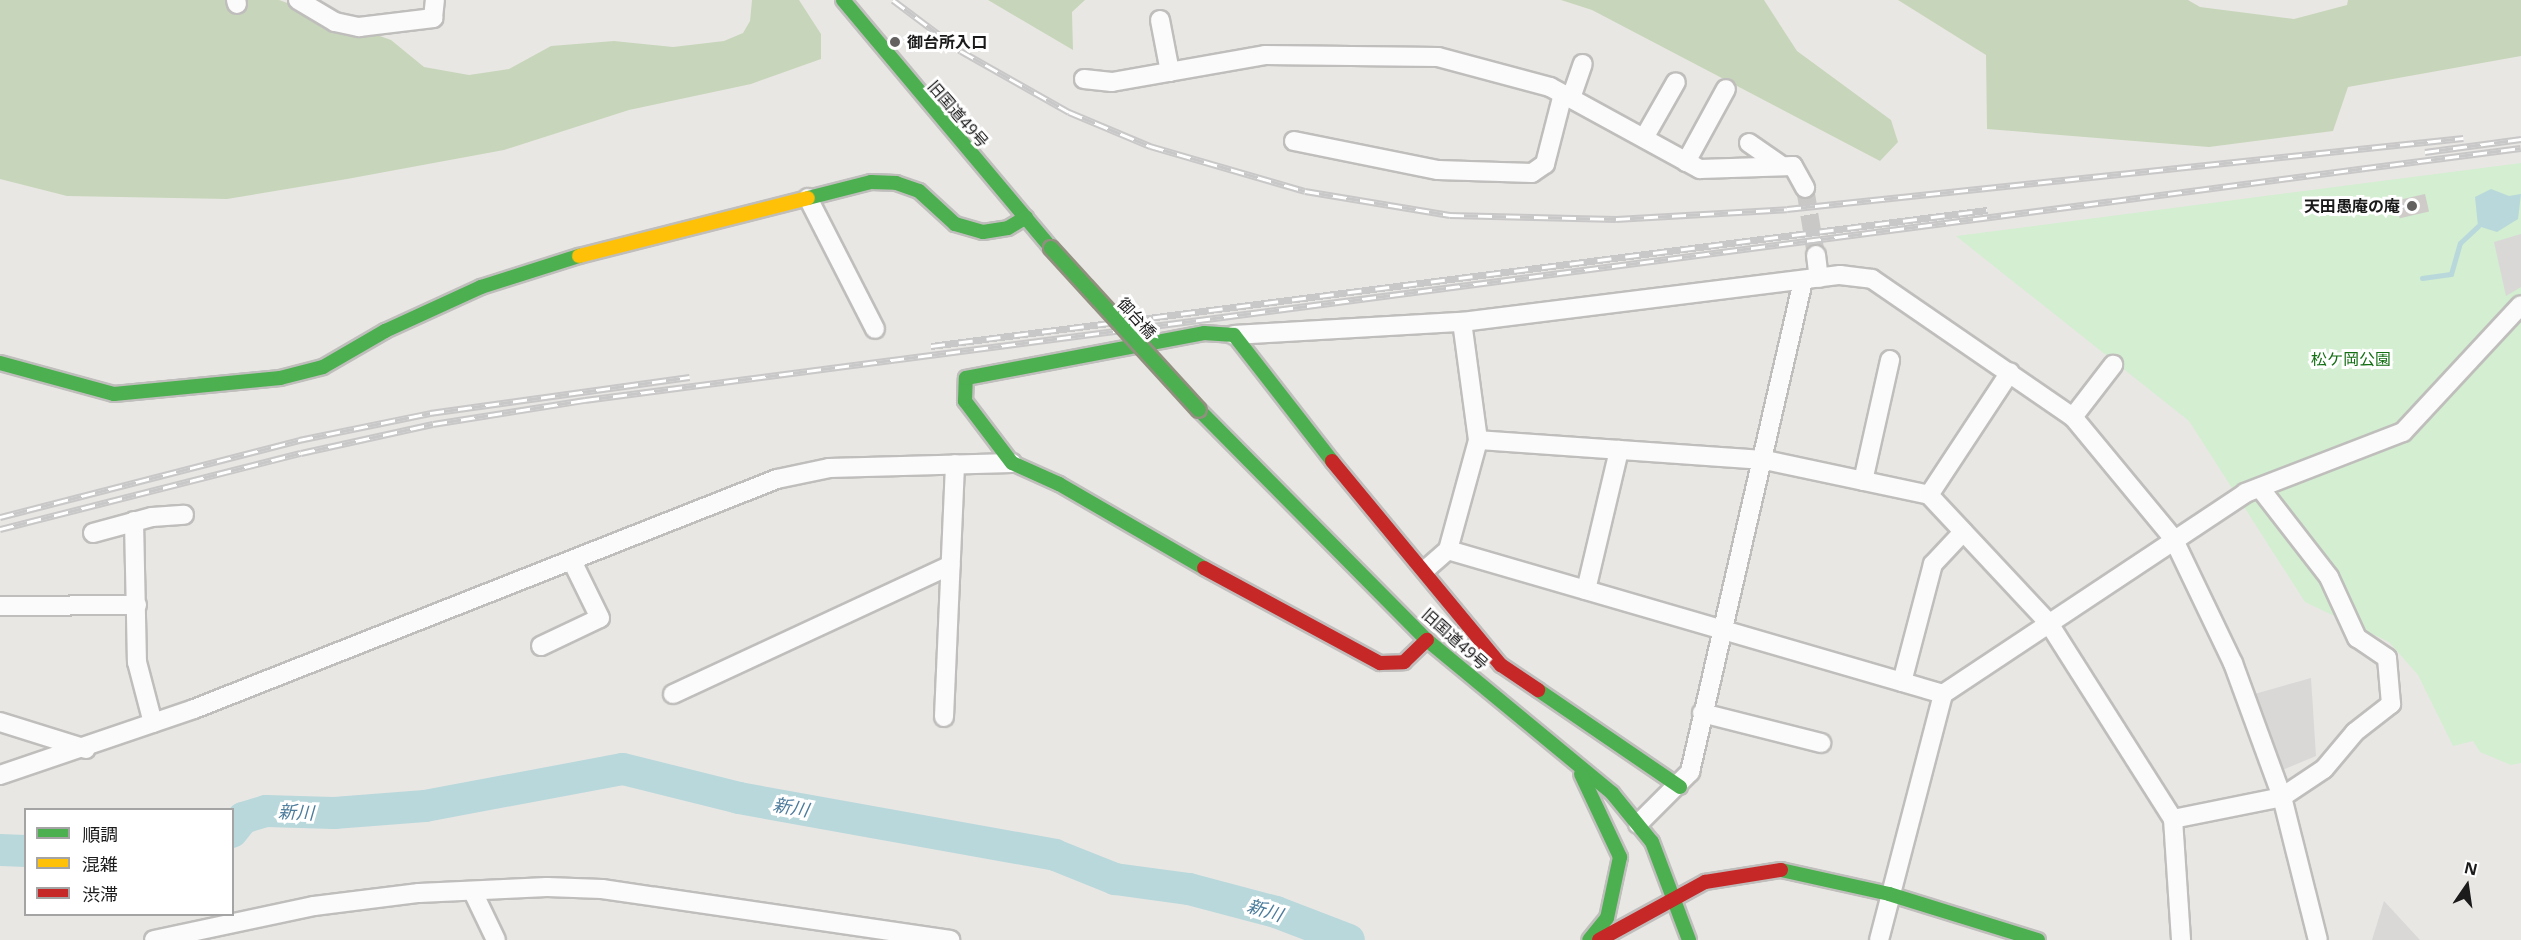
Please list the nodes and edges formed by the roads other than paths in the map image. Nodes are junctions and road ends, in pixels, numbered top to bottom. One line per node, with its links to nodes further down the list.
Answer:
1 (298, 0): 3 (street)
2 (843, 0): 18 (street, 旧国道49号)
3 (441, 1)
4 (1160, 20): 6 (street)
5 (1583, 64): 10 (street)
6 (1170, 72): 7 (street); 10 (street)
7 (1084, 79)
8 (1676, 82): 11 (street)
9 (1726, 89): 14 (street)
10 (1567, 96): 11 (street); 12 (street)
11 (1644, 138): 14 (street)
12 (1294, 141)
13 (1749, 142): 15 (street)
14 (1686, 162): 15 (street)
15 (1779, 164): 16 (street)
16 (1805, 188)
17 (808, 198): 18 (street); 24 (street); 27 (street)
18 (1026, 217): 19 (street, 旧国道49号)
19 (1052, 248): 30 (street, 御台橋, bridge)
20 (1816, 255): 21 (street)
21 (1811, 280): 23 (street); 29 (street); 34 (street)
22 (2521, 305): 38 (street)
23 (1462, 322): 25 (street); 32 (street)
24 (875, 329)
25 (1234, 335): 35 (street); 48 (street)
26 (1890, 360): 37 (street)
27 (0, 363)
28 (2113, 365): 31 (street)
29 (2010, 372): 31 (street); 39 (street)
30 (1198, 410): 54 (street, 旧国道49号)
31 (2073, 417): 44 (street)
32 (1478, 440): 33 (street); 45 (street)
33 (1619, 450): 34 (street); 49 (street)
34 (1765, 459): 37 (street); 53 (street)
35 (1012, 463): 36 (street); 54 (street)
36 (955, 464): 46 (street); 47 (street)
37 (1863, 481): 39 (street)
38 (2260, 488): 44 (street); 68 (street)
39 (1929, 495): 43 (street)
40 (184, 515): 41 (street)
41 (134, 521): 42 (street); 50 (street)
42 (93, 532)
43 (1963, 532): 52 (street); 56 (street)
44 (2173, 538): 52 (street); 68 (street)
45 (1448, 550): 48 (street); 49 (street)
46 (573, 562): 55 (street); 62 (street)
47 (951, 565): 57 (street); 60 (street)
48 (1425, 570): 67 (street)
49 (1586, 590): 53 (street)
50 (137, 605): 51 (street); 62 (street)
51 (0, 606)
52 (2048, 622): 58 (street); 69 (street)
53 (1722, 630): 56 (street); 59 (street)
54 (1427, 640): 65 (street, 旧国道49号)
55 (541, 646)
56 (1902, 682): 58 (street)
57 (673, 694)
58 (1943, 694): 72 (street)
59 (1702, 713): 63 (street); 67 (street)
60 (944, 717)
61 (0, 722): 64 (street)
62 (153, 723): 64 (street)
63 (1821, 743)
64 (86, 749): 66 (street)
65 (1574, 762): 70 (street, 旧国道49号); 78 (street)
66 (0, 775)
67 (1680, 787): 70 (street)
68 (2282, 797): 69 (street); 84 (street)
69 (2173, 819): 83 (street)
70 (1638, 824): 73 (street, 旧国道49号)
71 (473, 892): 74 (street); 76 (street); 77 (street)
72 (1889, 894): 73 (street); 81 (street); 82 (street)
73 (1676, 898): 79 (street); 80 (street, 旧国道49号)
74 (195, 935): 75 (street)
75 (154, 940)
76 (496, 940)
77 (950, 940)
78 (1589, 940)
79 (1599, 940)
80 (1689, 940)
81 (1879, 940)
82 (2038, 940)
83 (2181, 940)
84 (2318, 940)

